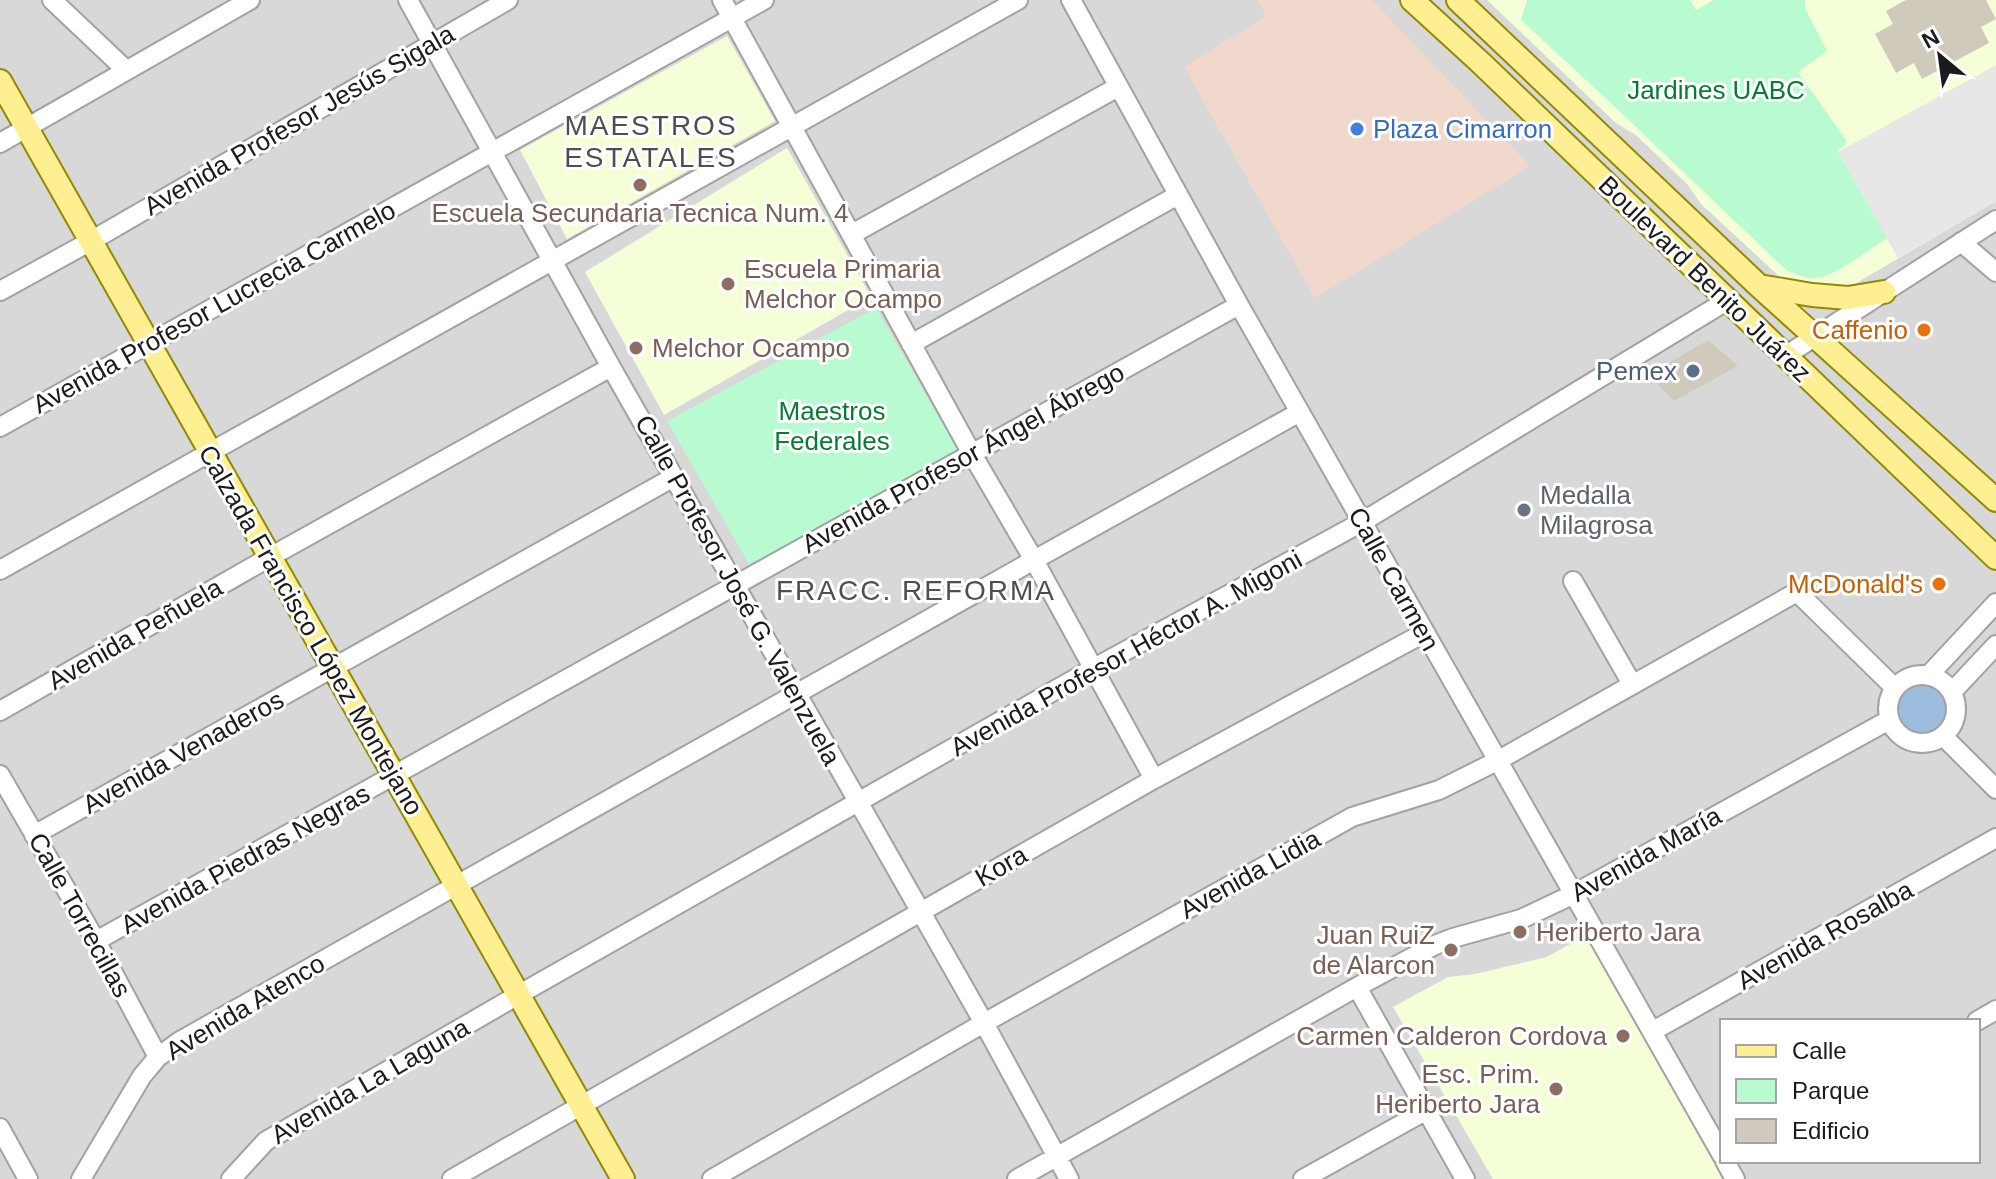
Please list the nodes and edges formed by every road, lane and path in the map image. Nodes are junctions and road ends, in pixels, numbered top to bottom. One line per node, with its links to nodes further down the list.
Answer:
1 (52, 0): 15 (street)
2 (250, 0): 13 (street)
3 (408, 0): 14 (street, Calle Profesor José G. Valenzuela)
4 (508, 0): 14 (street, Avenida Profesor Jesús Sigala)
5 (722, 0): 12 (street)
6 (764, 0): 12 (street, Avenida Profesor Lucrecia Carmelo)
7 (1018, 0): 18 (street)
8 (1071, 0): 17 (street, Calle Carmen)
9 (1412, 0): 32 (main road, Boulevard Benito Juárez)
10 (1458, 0): 29 (main road, Boulevard Benito Juárez)
11 (212, 1): 13 (street)
12 (731, 18): 18 (street); 21 (street, Avenida Profesor Lucrecia Carmelo)
13 (204, 25): 15 (street)
14 (433, 42): 21 (street, Calle Profesor José G. Valenzuela); 25 (street, Avenida Profesor Jesús Sigala)
15 (126, 70): 19 (street)
16 (0, 81): 19 (main road, Calzada Francisco López Montejano)
17 (1118, 87): 22 (street, Calle Carmen); 24 (street)
18 (790, 125): 24 (street); 27 (street)
19 (27, 128): 20 (street); 25 (main road, Calzada Francisco López Montejano)
20 (0, 143)
21 (493, 151): 27 (street, Calle Profesor José G. Valenzuela); 35 (street, Avenida Profesor Lucrecia Carmelo)
22 (1178, 195): 33 (street, Calle Carmen); 36 (street)
23 (1996, 220): 26 (street)
24 (852, 234): 36 (street)
25 (91, 241): 30 (street, Avenida Profesor Jesús Sigala); 35 (main road, Calzada Francisco López Montejano)
26 (1961, 242): 28 (street); 31 (street)
27 (552, 260): 38 (street, Calle Profesor José G. Valenzuela); 41 (street)
28 (1996, 272)
29 (1759, 286): 31 (main road); 34 (main road, Boulevard Benito Juárez)
30 (0, 291)
31 (1884, 292): 34 (street)
32 (1728, 300): 37 (main road, Boulevard Benito Juárez); 45 (street, Avenida Profesor Héctor A. Migoni)
33 (1239, 305): 39 (street, Calle Carmen); 42 (street, Avenida Profesor Ángel Ábrego)
34 (1815, 336): 37 (street); 44 (main road, Boulevard Benito Juárez)
35 (149, 343): 40 (street, Avenida Profesor Lucrecia Carmelo); 41 (main road, Calzada Francisco López Montejano)
36 (911, 344): 42 (street)
37 (1785, 356): 47 (main road, Boulevard Benito Juárez)
38 (611, 367): 43 (street, Calle Profesor José G. Valenzuela); 46 (street, Avenida Peñuela)
39 (1300, 412): 45 (street, Calle Carmen); 48 (street, Avenida Atenco)
40 (0, 427)
41 (211, 453): 46 (main road, Calzada Francisco López Montejano); 49 (street)
42 (972, 454): 48 (street); 51 (street, Avenida Profesor Ángel Ábrego)
43 (674, 477): 51 (street, Calle Profesor José G. Valenzuela); 56 (street, Avenida Venaderos)
44 (1996, 500)
45 (1362, 522): 53 (street, Calle Carmen); 55 (street, Avenida Profesor Héctor A. Migoni)
46 (270, 557): 56 (main road, Calzada Francisco López Montejano); 62 (street, Avenida Peñuela)
47 (1996, 558)
48 (1034, 560): 55 (street); 61 (street, Avenida Atenco)
49 (0, 570)
50 (1573, 581): 58 (street)
51 (734, 585): 61 (street, Calle Profesor José G. Valenzuela); 67 (street, Avenida Profesor Ángel Ábrego)
52 (1996, 603): 57 (street)
53 (1424, 633): 65 (street, Calle Carmen); 68 (street, Kora)
54 (1996, 645): 60 (street)
55 (1094, 668): 68 (street); 70 (street, Avenida Profesor Héctor A. Migoni)
56 (332, 669): 67 (main road, Calzada Francisco López Montejano); 71 (street, Avenida Venaderos)
57 (1928, 676): 59 (street); 60 (street)
58 (1632, 684): 59 (street, Avenida Lidia); 65 (street, Avenida Lidia)
59 (1895, 688): 63 (street)
60 (1952, 692): 64 (street)
61 (796, 694): 70 (street, Calle Profesor José G. Valenzuela); 73 (street, Avenida Atenco)
62 (0, 711)
63 (1889, 720): 64 (street); 74 (street, Avenida María)
64 (1943, 736): 69 (street)
65 (1497, 761): 74 (street, Calle Carmen); 79 (street, Avenida Lidia)
66 (0, 775): 71 (street, Calle Torrecillas)
67 (394, 776): 73 (main road, Calzada Francisco López Montejano); 76 (street, Avenida Piedras Negras)
68 (1154, 779): 75 (street, Kora)
69 (1996, 789)
70 (857, 803): 75 (street, Calle Profesor José G. Valenzuela); 78 (street, Avenida Profesor Héctor A. Migoni)
71 (34, 835): 76 (street, Calle Torrecillas)
72 (1996, 838): 80 (street, Avenida Rosalba)
73 (456, 884): 78 (main road, Calzada Francisco López Montejano); 81 (street, Avenida Atenco)
74 (1574, 894): 77 (street, Avenida María); 80 (street, Calle Carmen)
75 (921, 912): 79 (street, Calle Profesor José G. Valenzuela); 82 (street, Kora)
76 (96, 941): 81 (street, Calle Torrecillas)
77 (1357, 987): 83 (street); 86 (street, Avenida María)
78 (518, 995): 82 (main road, Calzada Francisco López Montejano); 89 (street, Avenida La Laguna)
79 (984, 1023): 86 (street, Calle Profesor José G. Valenzuela); 92 (street, Avenida Lidia)
80 (1653, 1031): 85 (street, Calle Carmen)
81 (158, 1057): 88 (street, Avenida Atenco)
82 (582, 1106): 90 (street, Kora); 91 (main road, Calzada Francisco López Montejano)
83 (1427, 1110): 95 (street); 96 (street)
84 (0, 1128): 87 (street)
85 (1720, 1151)
86 (1057, 1157): 93 (street, Avenida María); 94 (street, Calle Profesor José G. Valenzuela)
87 (28, 1179)
88 (81, 1179)
89 (231, 1179)
90 (452, 1179)
91 (623, 1179)
92 (712, 1179)
93 (1017, 1179)
94 (1069, 1179)
95 (1303, 1179)
96 (1465, 1179)

